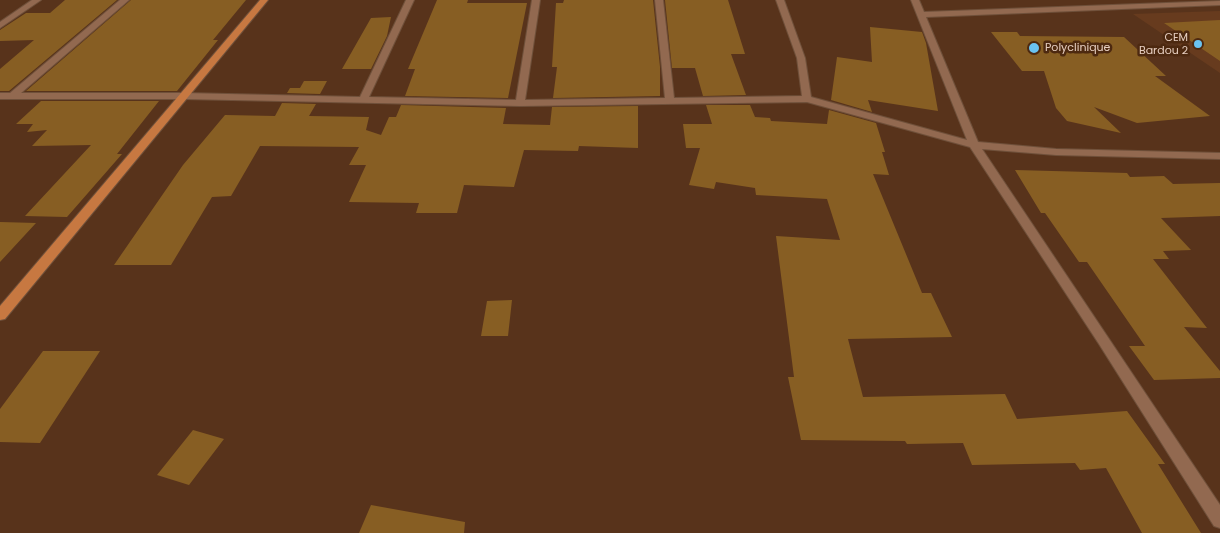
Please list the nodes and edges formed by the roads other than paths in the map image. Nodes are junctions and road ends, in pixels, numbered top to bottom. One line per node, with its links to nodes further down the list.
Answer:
1 (37, 0): 11 (street)
2 (124, 0): 13 (street)
3 (264, 0): 14 (main road)
4 (410, 0): 16 (street)
5 (536, 0): 18 (street)
6 (659, 0): 17 (street)
7 (780, 0): 15 (street)
8 (915, 0): 10 (street)
9 (1220, 3): 10 (street)
10 (921, 15): 19 (street)
11 (0, 26)
12 (0, 96): 13 (street)
13 (12, 96): 14 (street)
14 (184, 96): 16 (street); 21 (main road)
15 (806, 99): 17 (street); 19 (street)
16 (363, 100): 18 (street)
17 (670, 101): 18 (street)
18 (520, 103)
19 (974, 145): 20 (street); 22 (street)
20 (1220, 156)
21 (0, 315)
22 (1220, 520)

